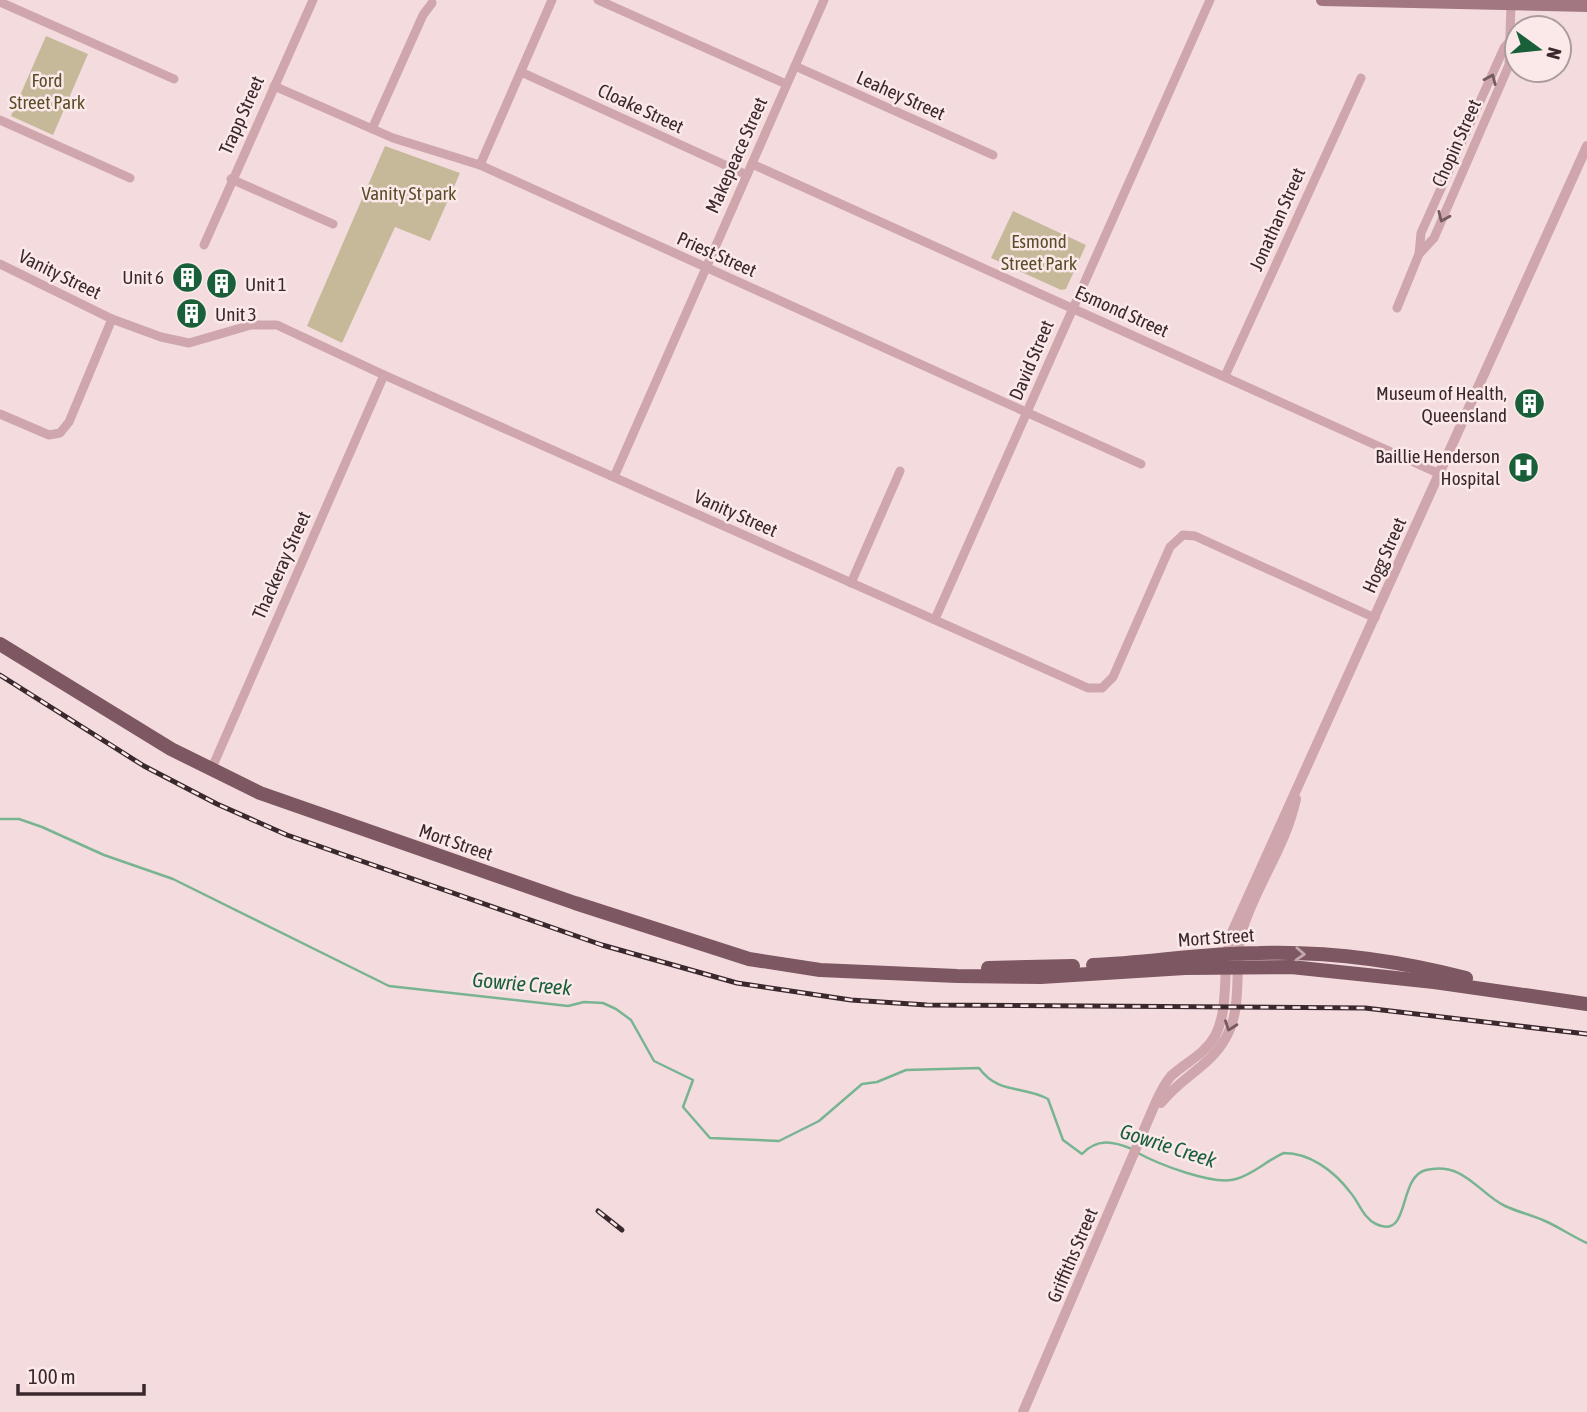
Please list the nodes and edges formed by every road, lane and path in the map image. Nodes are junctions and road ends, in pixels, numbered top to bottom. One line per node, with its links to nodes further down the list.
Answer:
1 (313, 0): 17 (street, Trapp Street)
2 (552, 0): 13 (street)
3 (598, 0): 16 (street)
4 (824, 0): 12 (street, Makepeace Street)
5 (1210, 0): 32 (street, David Street)
6 (1322, 0): 10 (main road)
7 (0, 2): 15 (street)
8 (432, 3): 19 (street)
9 (1566, 3): 10 (main road); 11 (main road)
10 (1511, 5): 31 (street, Chopin Street)
11 (1587, 6)
12 (795, 66): 16 (street, Makepeace Street); 21 (street, Leahey Street)
13 (521, 72): 23 (street); 24 (street, Cloake Street)
14 (1361, 78): 35 (street, Jonathan Street)
15 (174, 79)
16 (786, 85): 22 (street, Makepeace Street)
17 (274, 86): 19 (street, Priest Street); 26 (street, Trapp Street)
18 (0, 120): 25 (street)
19 (372, 129): 23 (street, Priest Street)
20 (1587, 146): 40 (street, Hogg Street)
21 (993, 155)
22 (752, 164): 24 (street, Makepeace Street); 32 (street, Esmond Street)
23 (480, 165): 30 (street, Priest Street)
24 (747, 175): 30 (street, Makepeace Street)
25 (130, 178)
26 (232, 179): 27 (street); 28 (street, Trapp Street)
27 (333, 224)
28 (204, 245)
29 (0, 264): 33 (street, Vanity Street)
30 (705, 268): 36 (street, Priest Street); 41 (street, Makepeace Street)
31 (1397, 307)
32 (1073, 308): 35 (street, Esmond Street); 36 (street, David Street)
33 (112, 319): 34 (street, Vanity Street); 37 (street)
34 (384, 375): 41 (street, Vanity Street); 46 (street, Thackeray Street)
35 (1226, 376): 40 (street, Esmond Street)
36 (1028, 412): 38 (street, Priest Street); 44 (street, David Street)
37 (0, 414)
38 (1141, 464)
39 (900, 471): 42 (street)
40 (1440, 474): 43 (street, Hogg Street)
41 (614, 477): 42 (street, Vanity Street)
42 (851, 583): 44 (street, Vanity Street)
43 (1375, 618): 44 (street, Vanity Street); 47 (street, Hogg Street)
44 (935, 620)
45 (0, 644): 46 (main road, Mort Street)
46 (211, 770): 49 (main road, Mort Street)
47 (1299, 786): 48 (street, Hogg Street); 49 (street, Hogg Street)
48 (1240, 960): 49 (main road, Mort Street); 50 (main road, Mort Street); 51 (street, Griffiths Street, one-way to 51)
49 (1224, 961): 51 (street, Griffiths Street)
50 (1587, 1004)
51 (1153, 1112): 52 (street, Griffiths Street)
52 (1023, 1412)

